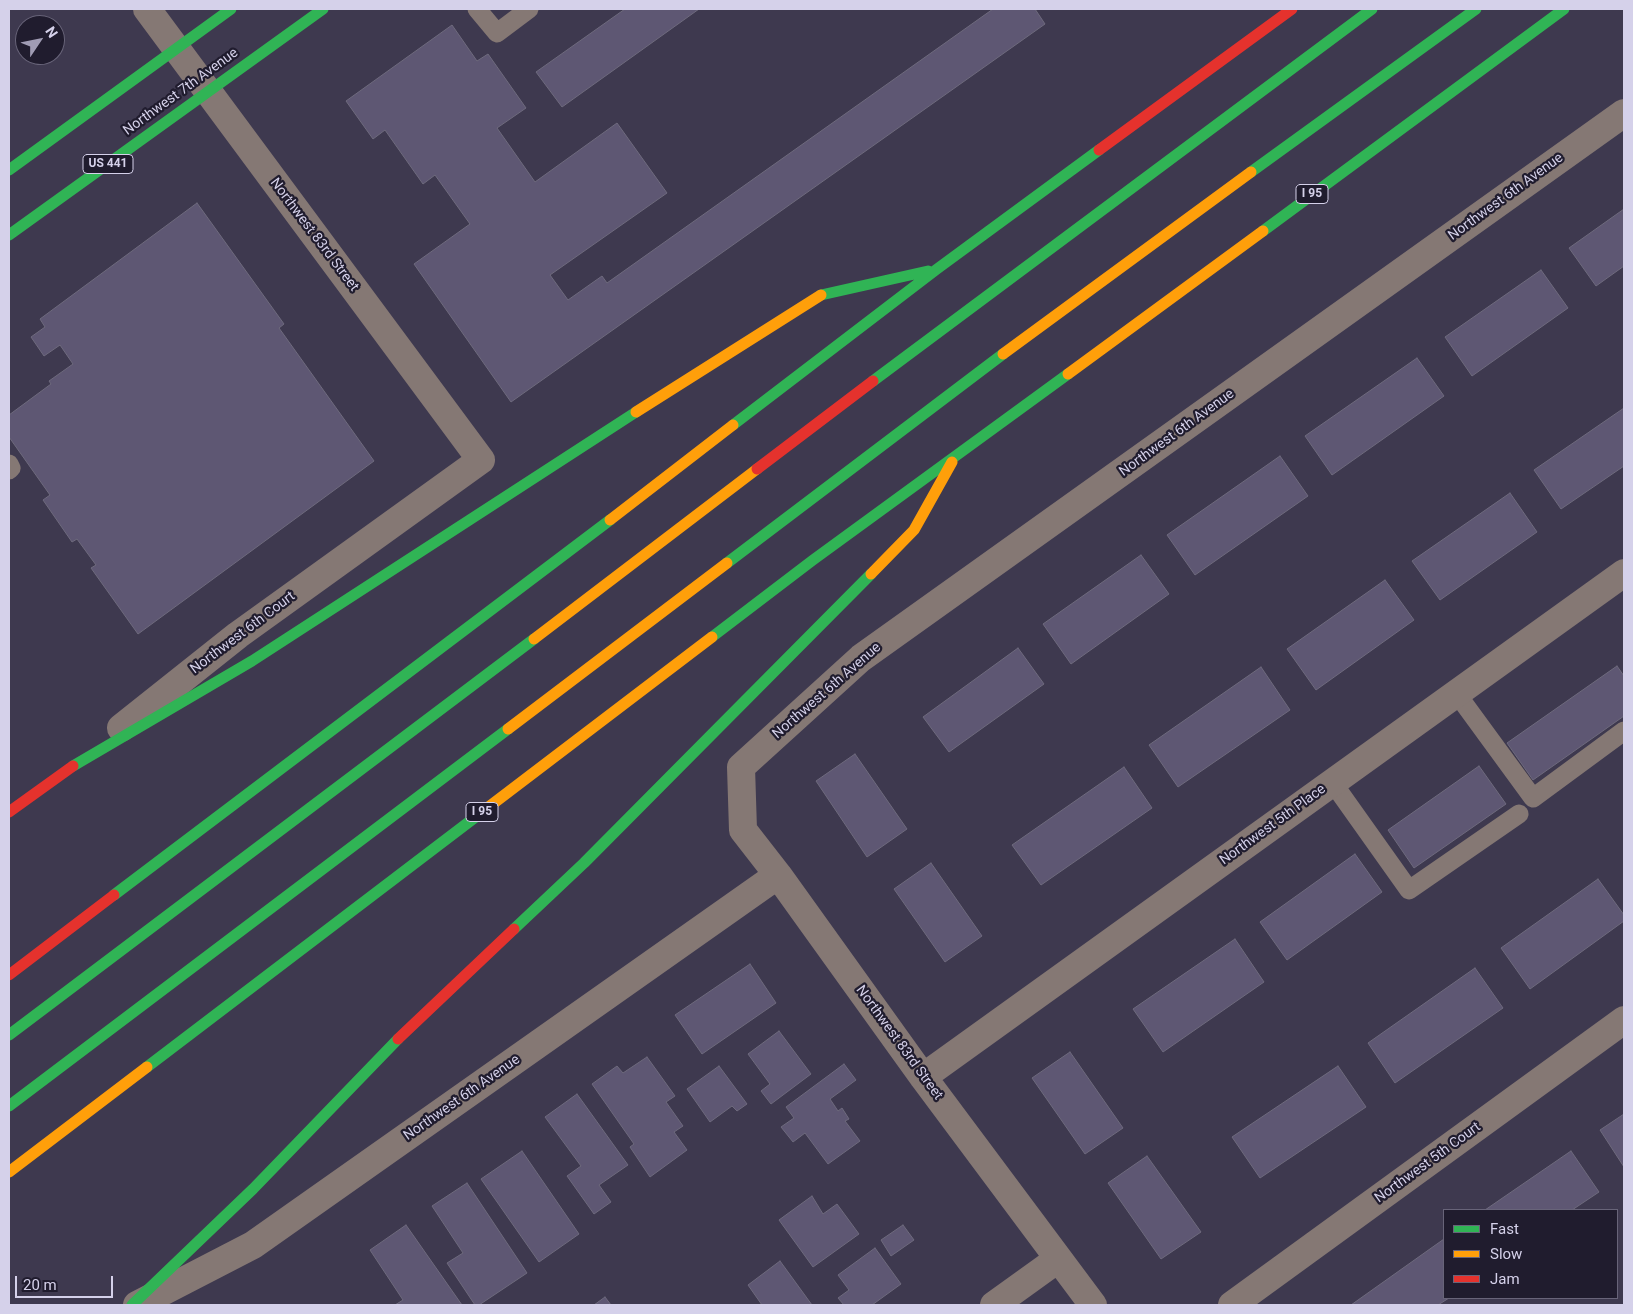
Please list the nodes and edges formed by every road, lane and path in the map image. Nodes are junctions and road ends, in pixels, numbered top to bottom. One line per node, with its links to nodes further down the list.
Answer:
1 (147, 9): 10 (street, Northwest 83rd Street)
2 (231, 9): 10 (main road)
3 (323, 9): 11 (main road, Northwest 7th Avenue / US 441)
4 (477, 9): 5 (lane)
5 (529, 9)
6 (1292, 9): 15 (main road)
7 (1372, 9): 31 (main road)
8 (1476, 9): 33 (main road)
9 (1564, 9): 16 (main road, I 95)
10 (176, 48): 11 (street, Northwest 83rd Street); 13 (main road)
11 (208, 92): 14 (main road, Northwest 7th Avenue / US 441); 17 (street, Northwest 83rd Street)
12 (1624, 113): 24 (street, Northwest 6th Avenue)
13 (9, 170)
14 (9, 235)
15 (937, 268): 23 (main road); 29 (main road)
16 (957, 454): 34 (main road, I 95); 36 (main road)
17 (481, 460): 23 (street, Northwest 6th Court)
18 (9, 464): 19 (lane)
19 (9, 470)
20 (1624, 573): 21 (street, Northwest 5th Place)
21 (1457, 694): 22 (lane); 25 (street, Northwest 5th Place)
22 (1624, 731)
23 (73, 766): 26 (main road, Northwest 6th Court)
24 (741, 767): 28 (street, Northwest 83rd Street)
25 (1333, 783): 27 (lane); 32 (street, Northwest 5th Place)
26 (9, 812)
27 (1519, 814)
28 (778, 875): 32 (street, Northwest 83rd Street); 37 (street, Northwest 6th Avenue)
29 (9, 975)
30 (1624, 1020): 40 (street, Northwest 5th Court)
31 (9, 1035)
32 (923, 1077): 35 (street, Northwest 83rd Street)
33 (9, 1106)
34 (9, 1172)
35 (1058, 1259): 38 (street); 39 (street, Northwest 83rd Street)
36 (132, 1305)
37 (137, 1305)
38 (994, 1305)
39 (1093, 1305)
40 (1232, 1305)

